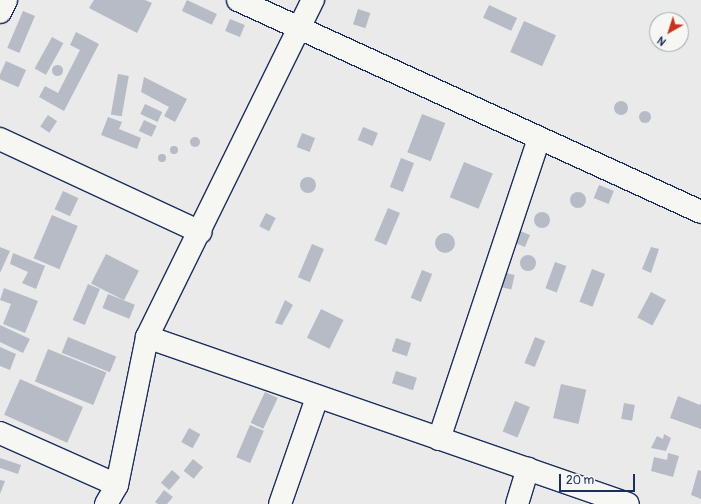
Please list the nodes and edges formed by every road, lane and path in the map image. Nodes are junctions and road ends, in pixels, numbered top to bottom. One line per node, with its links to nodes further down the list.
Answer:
1 (6, 0): 4 (street)
2 (238, 0): 5 (street)
3 (313, 0): 5 (street)
4 (0, 12)
5 (299, 29): 7 (street); 9 (street)
6 (0, 139): 9 (street)
7 (539, 139): 8 (street); 13 (street)
8 (701, 212)
9 (200, 232): 10 (street)
10 (147, 338): 11 (street); 15 (street)
11 (317, 398): 13 (street); 17 (street)
12 (0, 433): 15 (street)
13 (439, 439): 14 (street)
14 (528, 469): 18 (street); 19 (street)
15 (117, 485): 16 (street)
16 (106, 504)
17 (280, 504)
18 (517, 504)
19 (628, 504)

